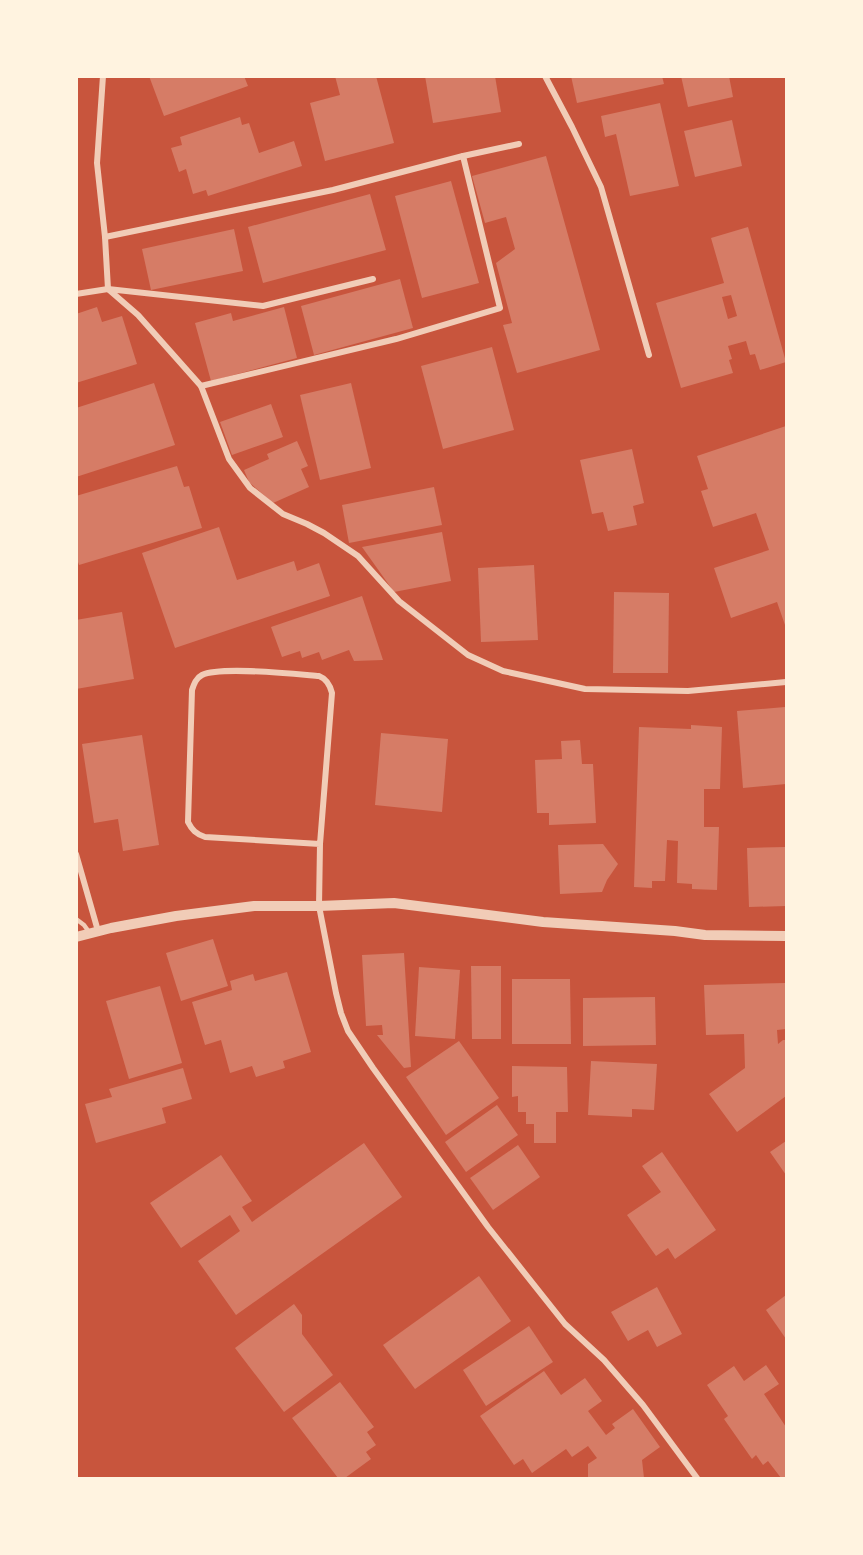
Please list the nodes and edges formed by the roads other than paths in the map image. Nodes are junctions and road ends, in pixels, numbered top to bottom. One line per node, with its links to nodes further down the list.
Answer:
1 (103, 76): 5 (street)
2 (545, 76): 9 (street)
3 (519, 144): 4 (street)
4 (463, 156): 5 (street); 10 (street)
5 (105, 237): 7 (street)
6 (373, 279): 7 (street)
7 (108, 289): 8 (street); 10 (street)
8 (76, 294)
9 (649, 355)
10 (201, 386): 11 (street)
11 (786, 681)
12 (320, 844): 12 (street); 14 (street)
13 (76, 854): 16 (street)
14 (319, 906): 16 (street); 17 (street); 19 (street)
15 (76, 919): 16 (lane)
16 (94, 932): 18 (street)
17 (786, 936)
18 (76, 937)
19 (697, 1479)

